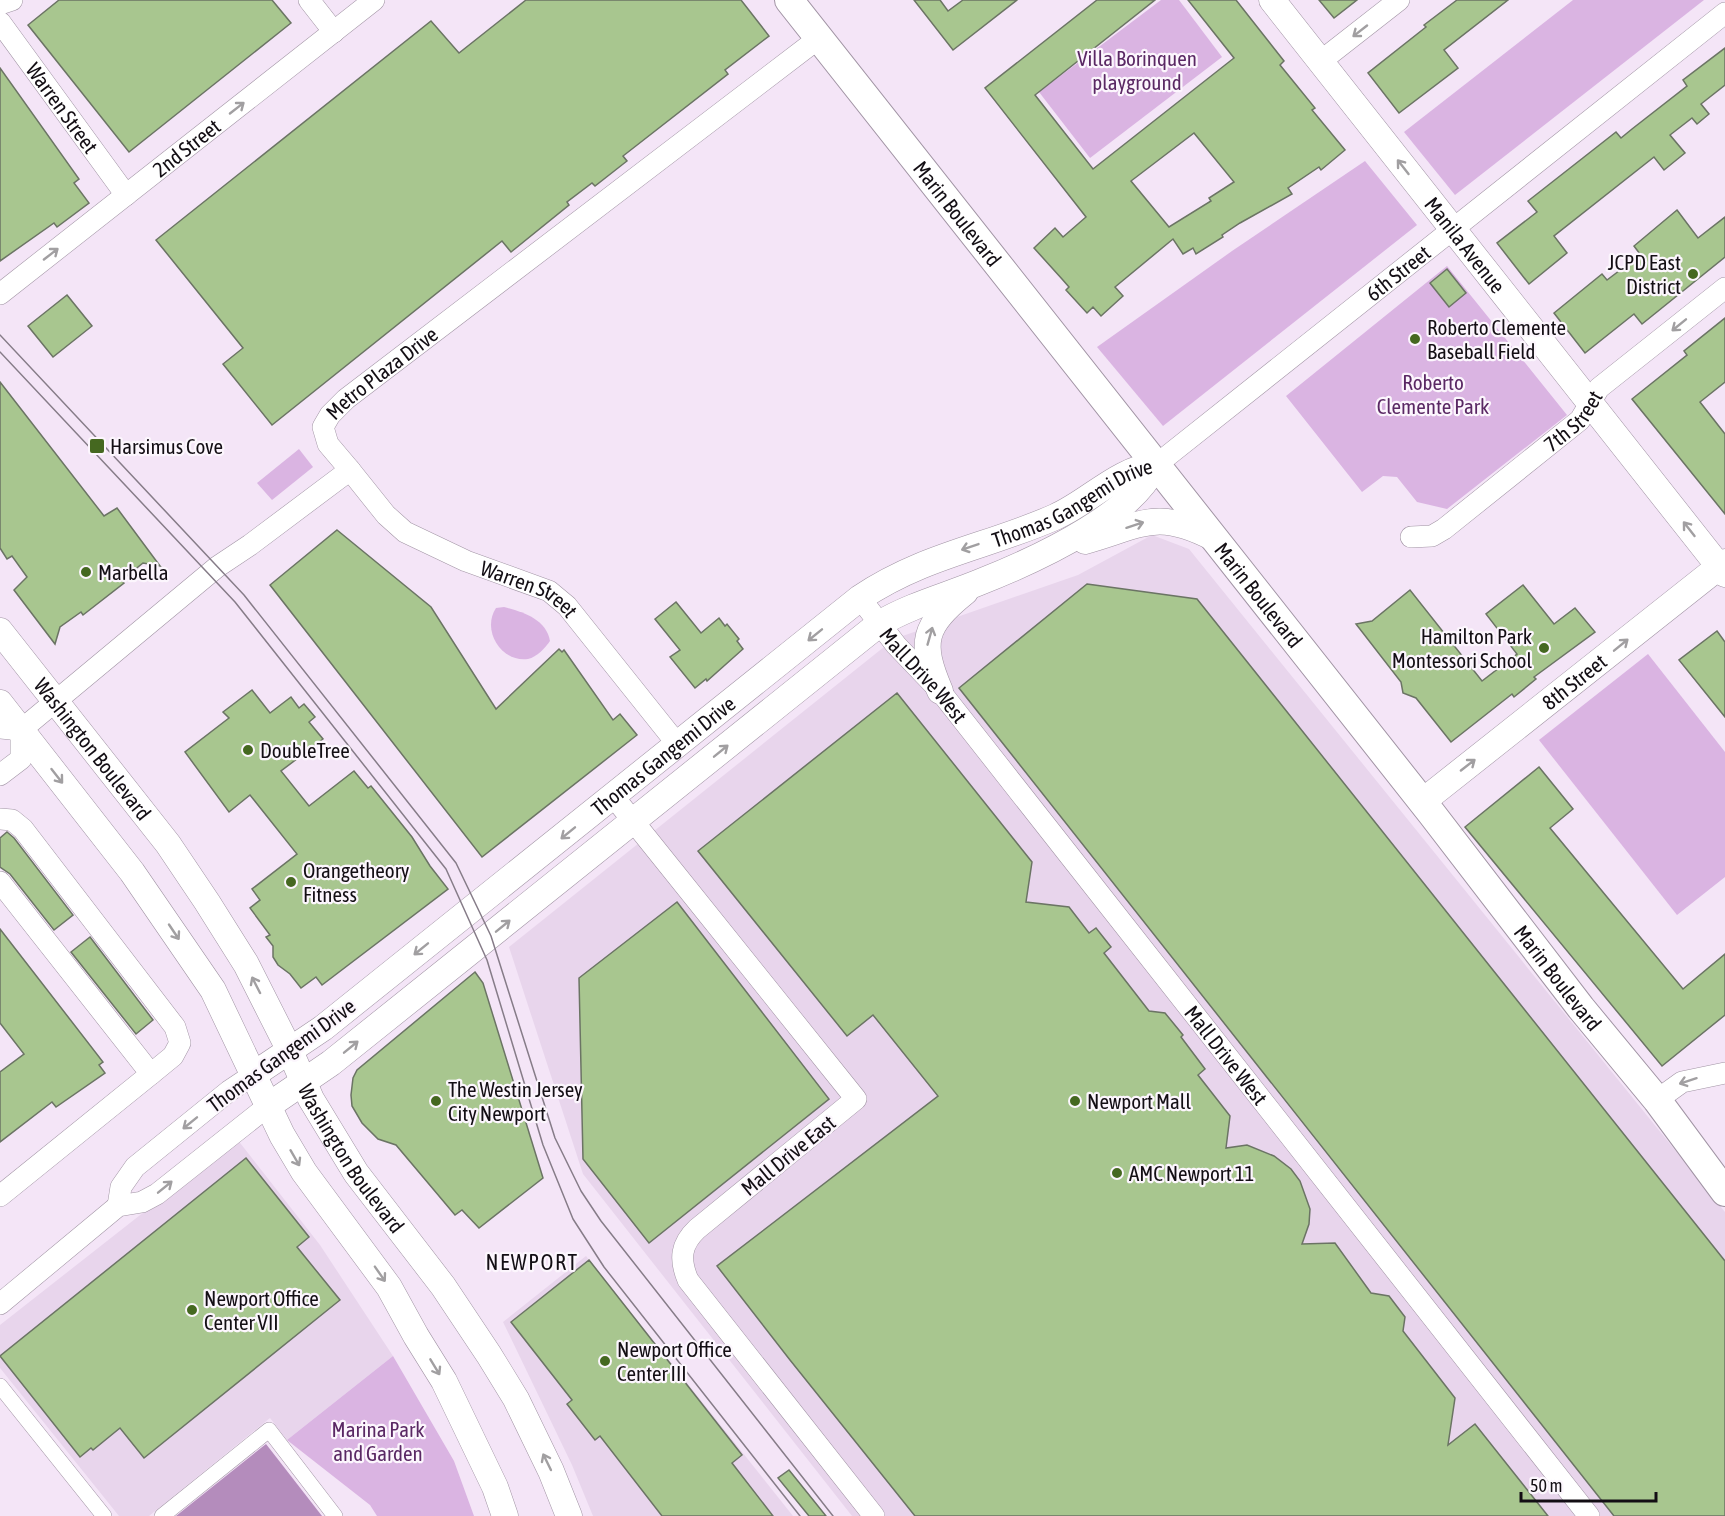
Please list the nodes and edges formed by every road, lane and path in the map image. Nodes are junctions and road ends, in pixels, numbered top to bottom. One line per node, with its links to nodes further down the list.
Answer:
1 (12, 0): 7 (street)
2 (309, 0): 10 (street)
3 (374, 0): 10 (street, 2nd Street)
4 (789, 0): 11 (main road, Marin Boulevard)
5 (1272, 0): 12 (street, Manila Avenue)
6 (1399, 0): 12 (street, one-way to 12)
7 (0, 4)
8 (1725, 13): 14 (street, 6th Street)
9 (0, 22): 13 (street, Warren Street)
10 (334, 32): 13 (street, 2nd Street, one-way to 10)
11 (819, 38): 18 (main road, Marin Boulevard); 19 (street, Metro Plaza Drive)
12 (1321, 61): 14 (street, Manila Avenue, one-way to 12)
13 (126, 195): 16 (street, 2nd Street, one-way to 13)
14 (1452, 230): 17 (street, Manila Avenue); 18 (street, 6th Street)
15 (1725, 288): 17 (street, 7th Street, one-way to 17)
16 (0, 294)
17 (1590, 404): 20 (street, 7th Street); 23 (street, Manila Avenue, one-way to 17)
18 (1156, 465): 21 (main road, Marin Boulevard); 22 (street, Thomas Gangemi Drive); 25 (street, Thomas Gangemi Drive, one-way to 25)
19 (350, 470): 30 (street); 32 (street, Warren Street)
20 (1411, 537)
21 (1214, 538): 22 (street, one-way to 21); 35 (main road, Marin Boulevard)
22 (1059, 548): 24 (street, Thomas Gangemi Drive)
23 (1723, 568): 35 (street, 8th Street, one-way to 23)
24 (980, 582): 26 (street, Thomas Gangemi Drive); 28 (street, one-way to 24)
25 (860, 598): 26 (street, Mall Drive West); 32 (street, Thomas Gangemi Drive, one-way to 32)
26 (879, 624): 28 (street, Mall Drive West); 36 (street, Thomas Gangemi Drive, one-way to 26)
27 (0, 631): 30 (street, Washington Boulevard)
28 (939, 692): 58 (street, Mall Drive West)
29 (0, 703): 31 (street, Washington Boulevard)
30 (56, 703): 31 (street); 40 (street, Washington Boulevard, one-way to 30)
31 (10, 729): 33 (street); 43 (street, Washington Boulevard, one-way to 43)
32 (678, 744): 34 (street, Thomas Gangemi Drive); 36 (street)
33 (0, 775)
34 (614, 796): 38 (street, Mall Drive East); 40 (street, Thomas Gangemi Drive, one-way to 40)
35 (1422, 802): 45 (main road, Marin Boulevard)
36 (654, 805): 38 (street, Thomas Gangemi Drive)
37 (0, 819): 42 (street)
38 (633, 822): 44 (street, Thomas Gangemi Drive, one-way to 38); 57 (street, Mall Drive East)
39 (0, 882): 42 (street)
40 (290, 1051): 43 (street, Thomas Gangemi Drive); 44 (street, Washington Boulevard)
41 (1725, 1073): 45 (street, one-way to 45)
42 (151, 1074): 48 (street)
43 (253, 1075): 46 (street, Washington Boulevard); 49 (street, Thomas Gangemi Drive, one-way to 49)
44 (304, 1082): 46 (street, Thomas Gangemi Drive); 56 (street, Washington Boulevard, one-way to 44)
45 (1657, 1100): 47 (main road, Marin Boulevard)
46 (268, 1106): 49 (street, Thomas Gangemi Drive, one-way to 46); 55 (street, Washington Boulevard, one-way to 55)
47 (1725, 1192)
48 (0, 1196)
49 (118, 1206): 50 (street, Thomas Gangemi Drive)
50 (0, 1304)
51 (0, 1386): 52 (street)
52 (104, 1516)
53 (162, 1516): 54 (street)
54 (335, 1516)
55 (505, 1516)
56 (569, 1516)
57 (874, 1516)
58 (1589, 1516)

